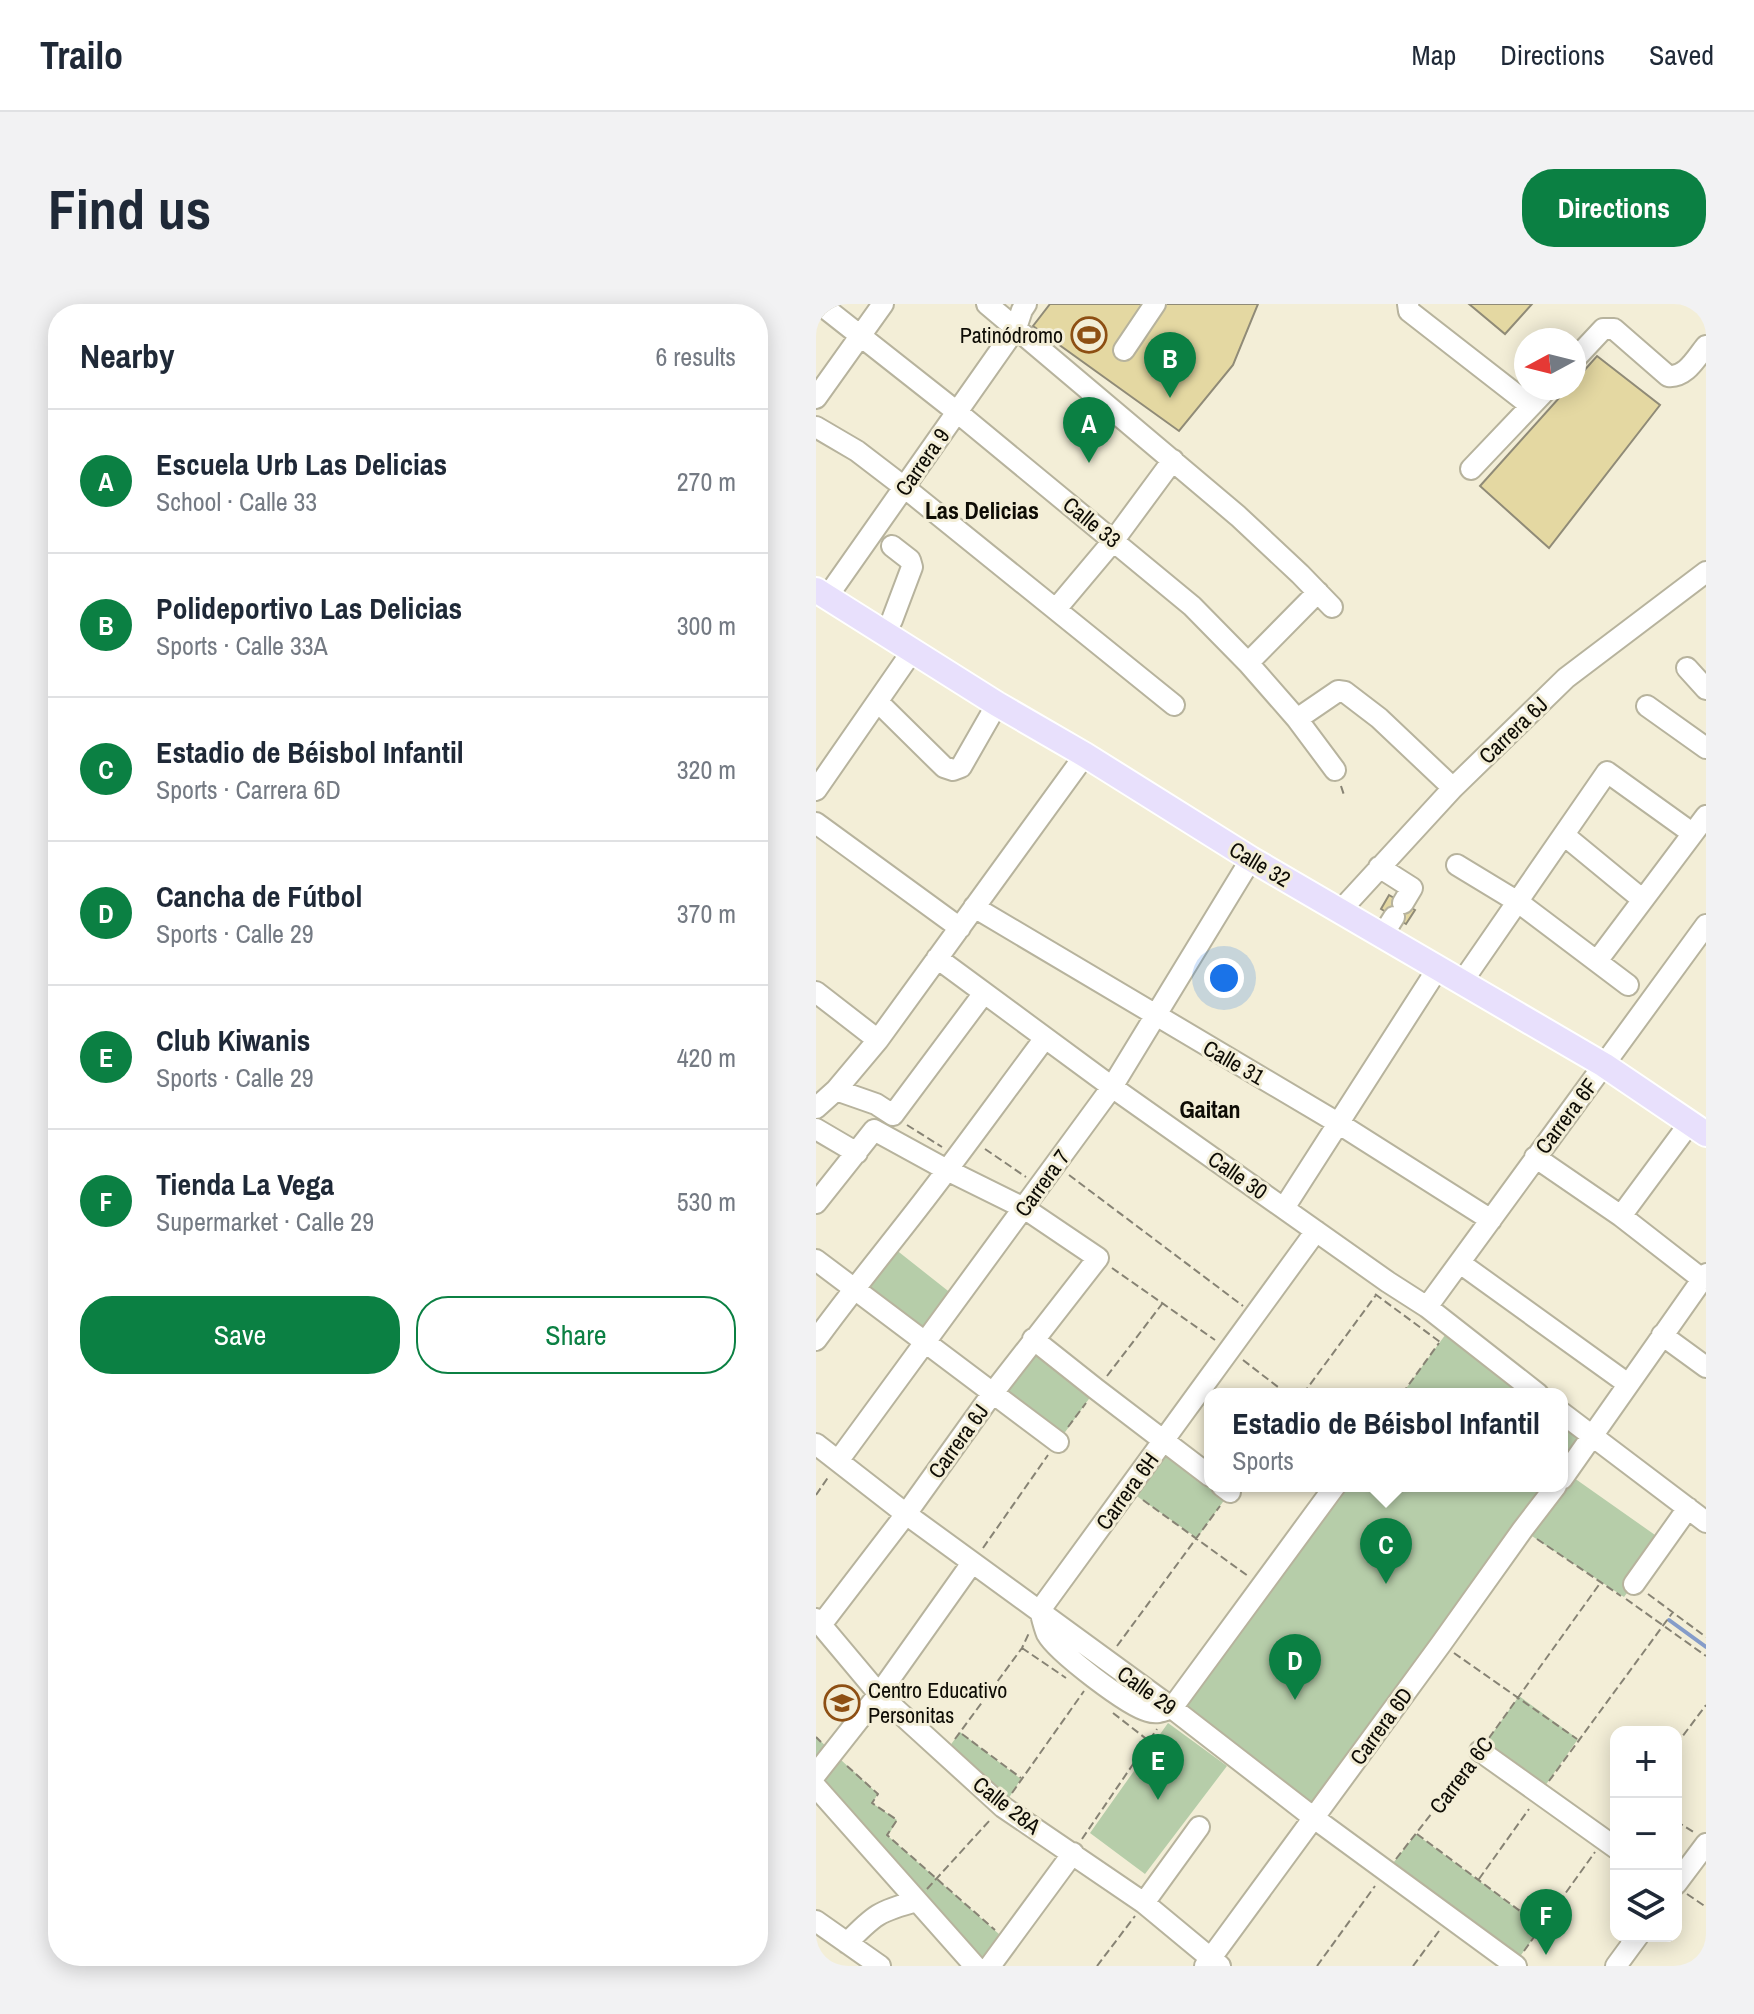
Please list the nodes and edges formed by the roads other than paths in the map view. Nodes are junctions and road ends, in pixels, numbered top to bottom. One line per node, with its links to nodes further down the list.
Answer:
1 (820, 304): 9 (street, Calle 33)
2 (883, 304): 9 (street)
3 (987, 304): 8 (street)
4 (1026, 304): 8 (street, Carrera 9)
5 (1040, 304): 8 (street, Carrera 9)
6 (1155, 304): 12 (street)
7 (1408, 304): 15 (street)
8 (1016, 328): 16 (street, Carrera 9); 18 (street)
9 (859, 336): 13 (street); 16 (street, Calle 33)
10 (1706, 346): 11 (street)
11 (1586, 347)
12 (1124, 350)
13 (816, 398)
14 (1537, 400): 15 (street)
15 (1531, 406): 19 (street)
16 (957, 412): 20 (street, Carrera 9); 21 (street, Calle 33)
17 (816, 427): 20 (street)
18 (1173, 460): 21 (street); 28 (street)
19 (1471, 469)
20 (904, 487): 24 (street, Carrera 9); 25 (street)
21 (1114, 540): 25 (street); 28 (street, Calle 33)
22 (892, 546): 26 (street)
23 (1706, 572): 39 (street, Carrera 6J)
24 (822, 594): 26 (main road, Calle 32)
25 (1056, 609): 33 (street)
26 (884, 632): 27 (main road, Calle 32)
27 (913, 650): 31 (street); 32 (main road, Calle 32)
28 (1248, 663): 35 (street, Calle 33)
29 (1687, 668): 30 (street)
30 (1706, 689)
31 (878, 702): 32 (street); 40 (street)
32 (997, 704): 37 (main road, Calle 32)
33 (1174, 705)
34 (1647, 706): 36 (street)
35 (1297, 719): 38 (street, Calle 33); 39 (street)
36 (1706, 748)
37 (1085, 755): 45 (main road, Calle 32); 50 (street)
38 (1335, 770)
39 (1453, 788): 47 (street, Carrera 6J)
40 (816, 790)
41 (1706, 816): 43 (street)
42 (816, 823): 54 (street)
43 (1692, 833): 44 (street); 48 (street)
44 (1564, 835): 48 (street); 49 (street)
45 (1251, 859): 51 (main road, Calle 32); 62 (street, Carrera 7)
46 (1457, 865): 49 (street)
47 (1379, 867): 51 (street, Carrera 6J); 52 (street)
48 (1643, 900): 56 (street)
49 (1518, 902): 56 (street); 58 (street)
50 (974, 907): 54 (street); 62 (street, Calle 31)
51 (1340, 911): 52 (main road, Calle 32)
52 (1393, 919): 57 (main road, Calle 32)
53 (1706, 925): 65 (street, Carrera 6F)
54 (960, 928): 55 (street)
55 (937, 958): 61 (street, Calle 30); 64 (street)
56 (1597, 961): 59 (street)
57 (1438, 968): 58 (main road, Calle 32); 69 (street)
58 (1462, 982): 65 (main road, Calle 32)
59 (1628, 985)
60 (816, 992): 64 (street)
61 (984, 993): 63 (street, Calle 30); 67 (street)
62 (1155, 1016): 66 (street, Carrera 7); 69 (street, Calle 31)
63 (1045, 1038): 66 (street, Calle 30); 74 (street)
64 (878, 1040): 67 (street)
65 (1604, 1065): 71 (main road, Calle 32); 73 (street, Carrera 6F)
66 (1112, 1087): 75 (street, Carrera 7); 77 (street, Calle 30)
67 (836, 1090): 68 (street)
68 (816, 1108)
69 (1338, 1123): 77 (street); 79 (street, Calle 31)
70 (816, 1129): 72 (street)
71 (1698, 1129): 78 (street)
72 (857, 1153): 74 (street); 76 (street)
73 (1535, 1157): 78 (street); 79 (street, Carrera 6F)
74 (952, 1164): 75 (street); 84 (street)
75 (1032, 1196): 87 (street, Carrera 6J); 89 (street, Carrera 7)
76 (816, 1203)
77 (1284, 1208): 80 (street, Calle 30)
78 (1621, 1216): 83 (street)
79 (1491, 1220): 82 (street, Carrera 6F)
80 (1316, 1231): 85 (street, Calle 30); 96 (street, Carrera 6H)
81 (816, 1260): 84 (street)
82 (1460, 1263): 85 (street, Carrera 6F); 91 (street)
83 (1704, 1276): 86 (street)
84 (853, 1289): 88 (street); 89 (street)
85 (1427, 1307): 92 (street, Calle 30)
86 (1662, 1335): 90 (street); 91 (street)
87 (1033, 1339): 93 (street, Carrera 6J); 96 (street)
88 (816, 1340)
89 (925, 1342): 93 (street); 99 (street, Carrera 7)
90 (1706, 1367)
91 (1628, 1384): 95 (street)
92 (1530, 1388)
93 (992, 1394): 97 (street); 105 (street, Carrera 6J)
94 (1568, 1417): 95 (street)
95 (1593, 1436): 101 (street); 104 (street)
96 (1164, 1440): 100 (street); 109 (street, Carrera 6H)
97 (1058, 1442)
98 (816, 1444): 99 (street, Calle 29)
99 (838, 1461): 105 (street, Calle 29)
100 (1204, 1471)
101 (1568, 1472)
102 (1331, 1492): 112 (street)
103 (1551, 1492): 116 (street, Carrera 6D)
104 (1688, 1508): 106 (street); 108 (street)
105 (906, 1514): 107 (street, Calle 29); 110 (street, Carrera 6J)
106 (1706, 1522)
107 (972, 1563): 109 (street, Calle 29); 111 (street)
108 (1634, 1584)
109 (1040, 1610): 112 (street, Calle 29); 112 (street)
110 (818, 1622): 111 (street, Calle 28A)
111 (879, 1694): 114 (street); 120 (street, Calle 28A)
112 (1167, 1710): 116 (street, Calle 29)
113 (1480, 1751): 119 (street)
114 (816, 1774)
115 (816, 1787): 122 (street)
116 (1314, 1818): 127 (street, Carrera 6D); 131 (street, Calle 29)
117 (1199, 1827): 123 (street)
118 (1701, 1839): 121 (street)
119 (1610, 1844)
120 (1073, 1853): 123 (street, Calle 28A); 130 (street)
121 (1682, 1886)
122 (917, 1901): 126 (street); 129 (street)
123 (1144, 1903): 127 (street, Calle 28A)
124 (816, 1921): 126 (street)
125 (1634, 1942): 132 (street)
126 (847, 1943): 128 (street)
127 (1212, 1963)
128 (880, 1966)
129 (975, 1966)
130 (990, 1966)
131 (1514, 1966)
132 (1616, 1966)

